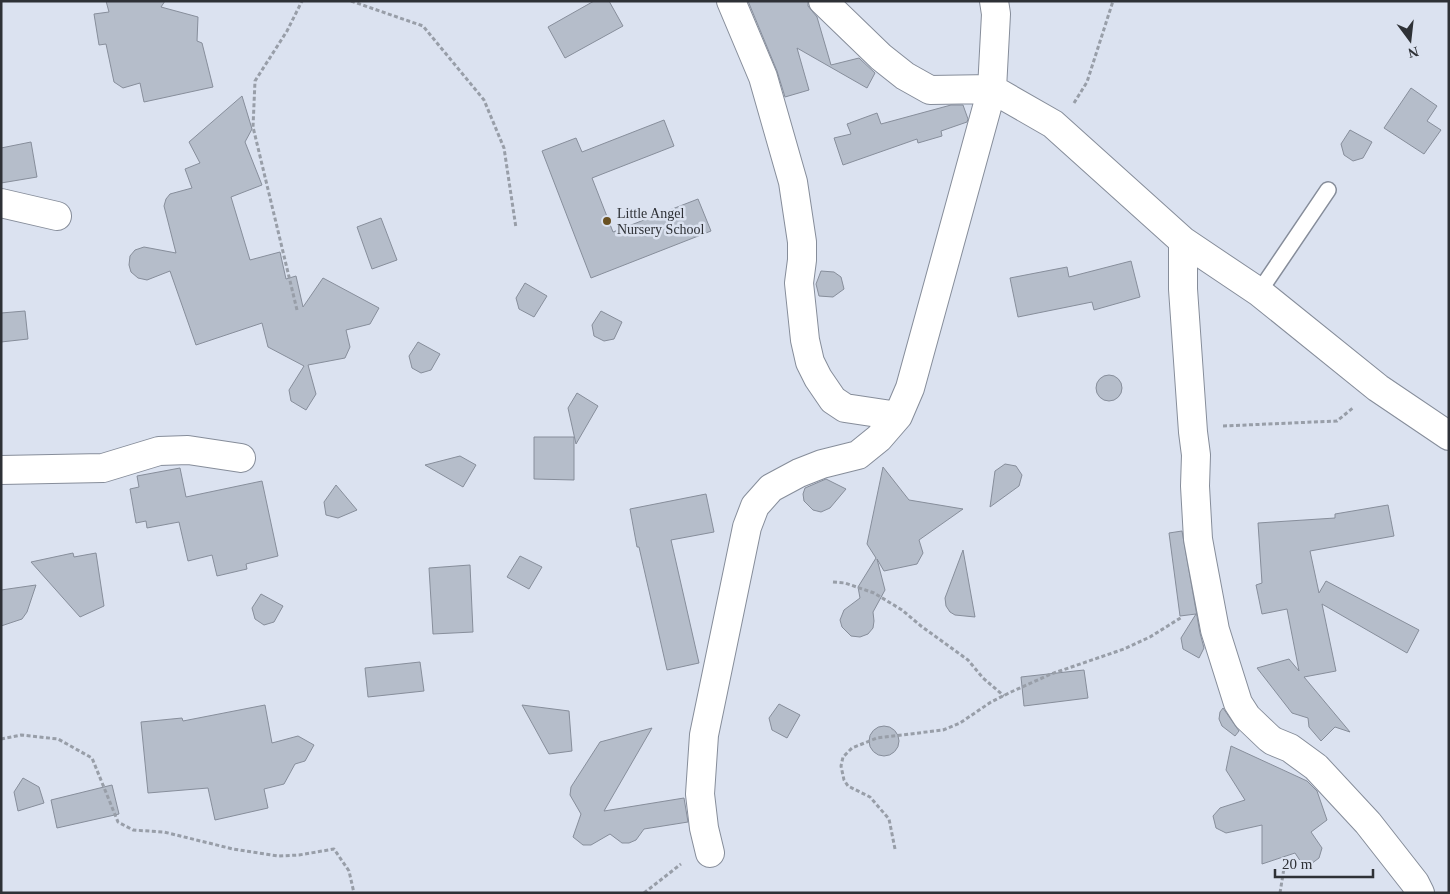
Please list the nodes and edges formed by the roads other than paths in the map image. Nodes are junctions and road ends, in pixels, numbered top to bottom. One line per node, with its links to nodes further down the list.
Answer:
1 (731, 1): 10 (street)
2 (823, 1): 4 (street)
3 (994, 1): 4 (street)
4 (992, 89): 8 (street); 10 (street)
5 (1328, 190): 9 (lane)
6 (1, 203): 7 (street)
7 (57, 216)
8 (1183, 241): 9 (street); 15 (street)
9 (1259, 292): 11 (street)
10 (898, 416): 14 (street)
11 (1449, 436)
12 (241, 458): 13 (street)
13 (1, 470)
14 (707, 841)
15 (1420, 893)

